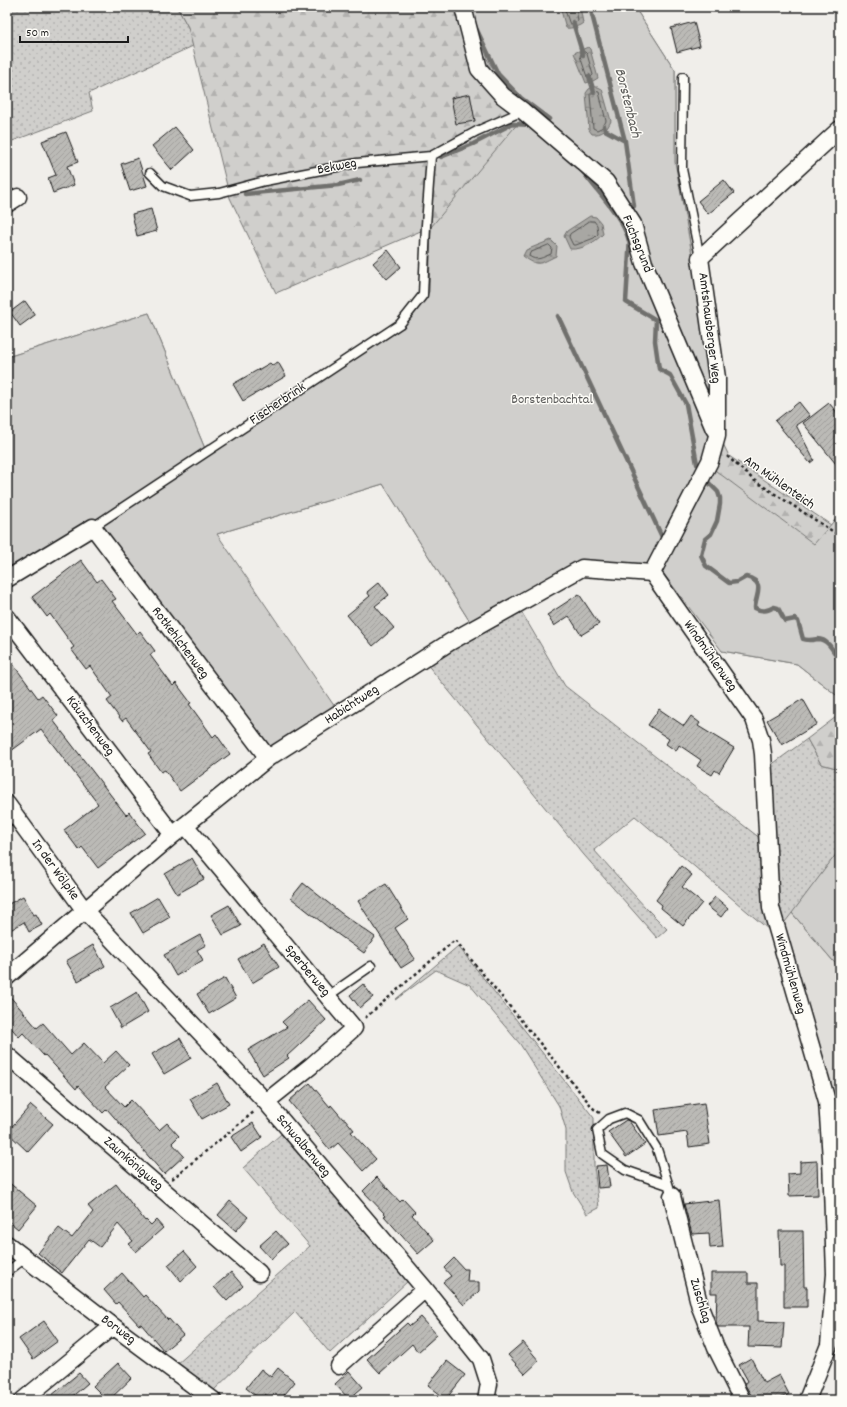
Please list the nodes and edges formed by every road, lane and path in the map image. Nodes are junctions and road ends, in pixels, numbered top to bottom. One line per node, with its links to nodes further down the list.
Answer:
1 (463, 7): 3 (street, Fuchsgrund)
2 (683, 77): 7 (lane)
3 (523, 111): 5 (lane, Bekweg); 8 (street, Fuchsgrund)
4 (840, 129): 7 (street, Amtshausberger Weg)
5 (431, 156): 6 (lane, Bekweg); 9 (lane, Fischerbrink)
6 (150, 173)
7 (700, 258): 8 (street, Amtshausberger Weg)
8 (717, 436): 10 (path, Am Mühlenteich); 11 (street, Amtshausberger Weg)
9 (93, 527): 12 (street, Fischerbrink); 14 (street, Rotkehlchenweg)
10 (840, 536)
11 (652, 573): 14 (street, Habichtweg); 34 (street, Windmühlenweg)
12 (7, 579)
13 (7, 617): 17 (street, Käuzchenweg)
14 (268, 758): 16 (street, Habichtweg)
15 (7, 804): 18 (street, In der Wölpke)
16 (185, 825): 17 (street, Habichtweg); 21 (street, Sperberweg)
17 (173, 835): 18 (street, Habichtweg)
18 (85, 911): 20 (street, In der Wölpke); 24 (street, Schwalbenweg)
19 (371, 966): 21 (lane)
20 (7, 977)
21 (328, 996): 22 (street, Sperberweg)
22 (354, 1028): 24 (street); 25 (path)
23 (7, 1056): 26 (street, Zaunkönigweg)
24 (266, 1102): 26 (path); 32 (street, Schwalbenweg)
25 (609, 1119): 27 (lane); 27 (lane)
26 (160, 1188): 31 (street, Zaunkönigweg)
27 (670, 1190): 39 (street, Zuschlag)
28 (7, 1244): 29 (street, Borweg)
29 (24, 1258): 30 (lane); 33 (street, Borweg)
30 (7, 1272)
31 (259, 1273)
32 (425, 1289): 35 (street); 38 (street, Schwalbenweg)
33 (113, 1326): 36 (street); 37 (street, Borweg)
34 (835, 1346): 40 (street, Windmühlenweg)
35 (339, 1366)
36 (23, 1400)
37 (213, 1400)
38 (486, 1400)
39 (742, 1400)
40 (807, 1400)

